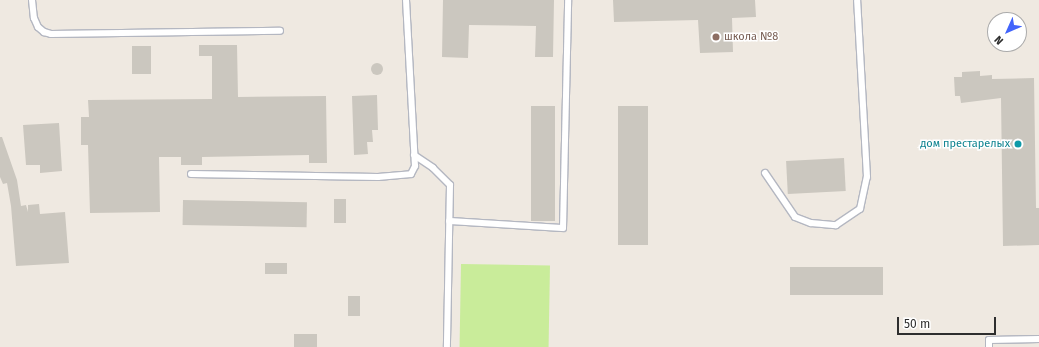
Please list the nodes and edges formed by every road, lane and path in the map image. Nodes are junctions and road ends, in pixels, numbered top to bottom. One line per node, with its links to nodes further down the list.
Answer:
1 (32, 0): 5 (lane)
2 (406, 0): 6 (lane)
3 (568, 0): 9 (lane)
4 (857, 0): 7 (lane)
5 (280, 31)
6 (414, 155): 8 (lane); 9 (lane)
7 (765, 173)
8 (191, 174)
9 (449, 221): 11 (lane)
10 (1039, 339): 12 (lane)
11 (447, 347)
12 (989, 347)

